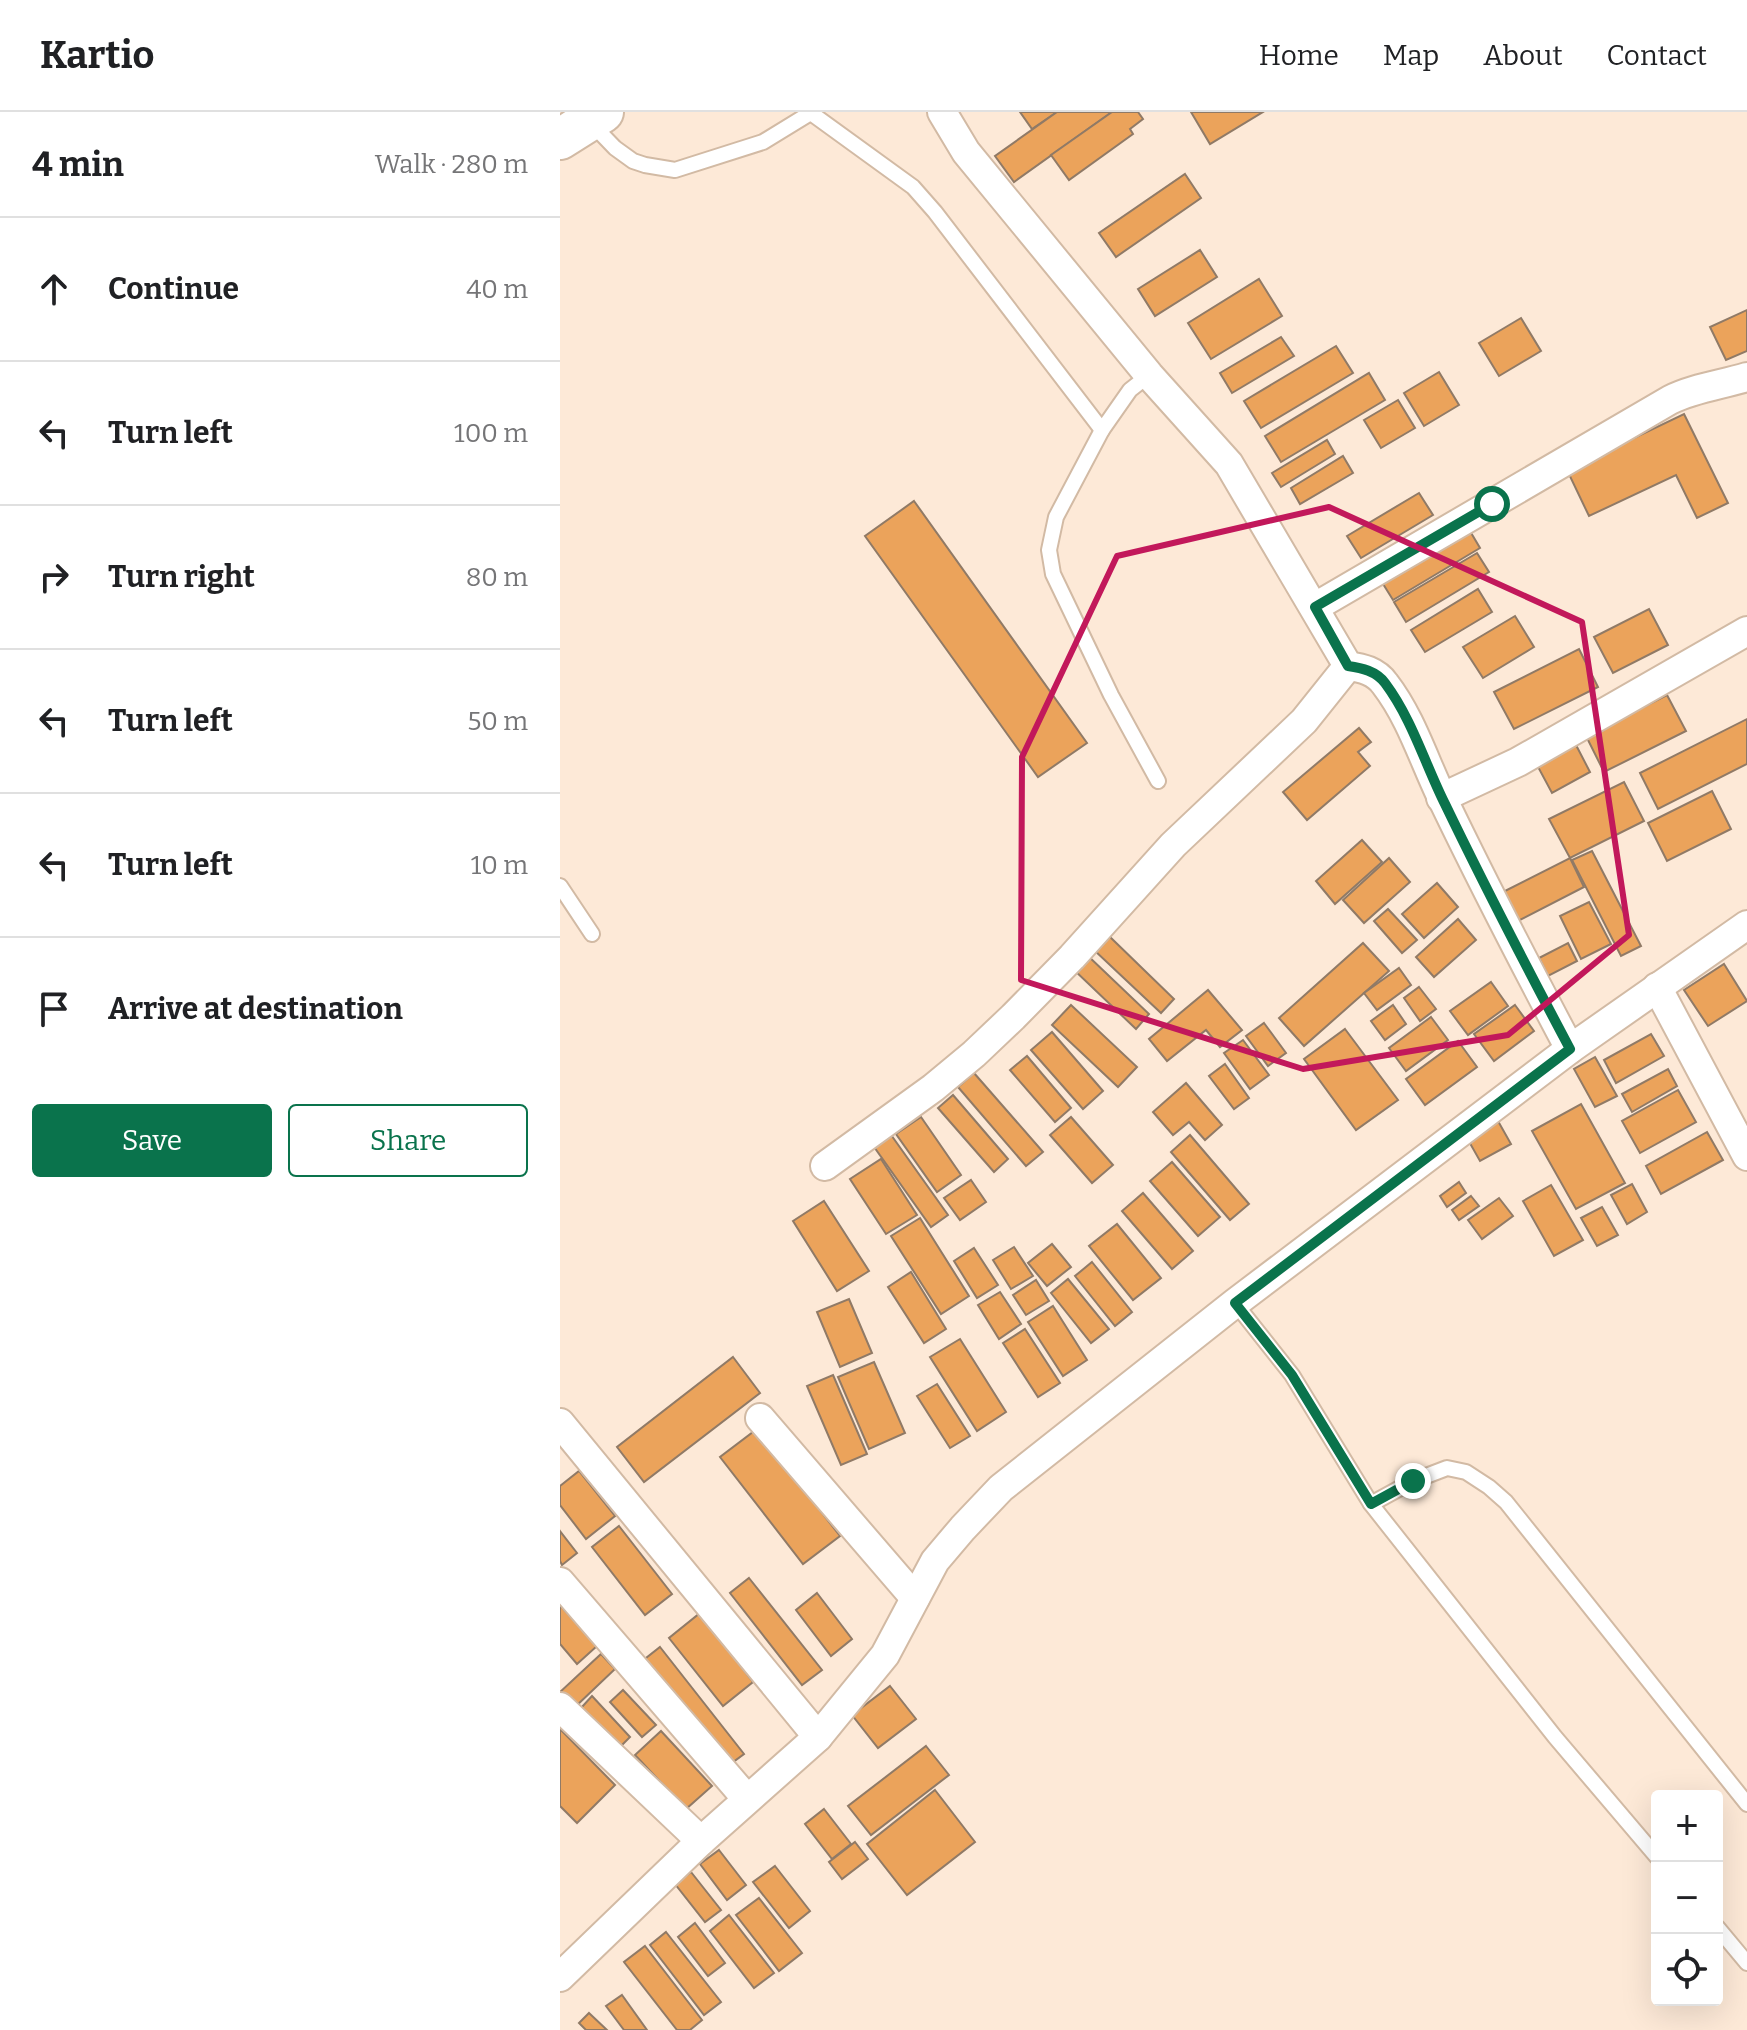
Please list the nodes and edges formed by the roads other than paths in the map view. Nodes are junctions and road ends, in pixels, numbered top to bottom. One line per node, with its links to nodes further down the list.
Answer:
1 (811, 112): 3 (lane); 6 (lane)
2 (942, 112): 4 (street)
3 (584, 121)
4 (1149, 375): 6 (lane); 7 (street)
5 (1747, 377): 7 (street)
6 (1102, 430): 10 (lane)
7 (1315, 607): 9 (street)
8 (1747, 631): 11 (street)
9 (1348, 666): 11 (street); 18 (street)
10 (1158, 781)
11 (1441, 798): 16 (street)
12 (560, 886): 14 (lane)
13 (1747, 925): 15 (street)
14 (592, 934)
15 (1657, 987): 16 (street); 17 (street)
16 (1570, 1049): 19 (street)
17 (1747, 1156)
18 (825, 1166)
19 (1235, 1303): 22 (lane); 24 (street)
20 (760, 1418): 24 (street)
21 (560, 1423): 26 (street)
22 (1371, 1504): 28 (lane); 30 (lane)
23 (560, 1582): 27 (street)
24 (915, 1598): 26 (street)
25 (560, 1707): 29 (street)
26 (818, 1737): 27 (street)
27 (747, 1799): 29 (street)
28 (1747, 1804)
29 (701, 1841): 33 (street)
30 (1651, 1850)
31 (1723, 1934): 32 (lane)
32 (1747, 1963)
33 (560, 1976)

